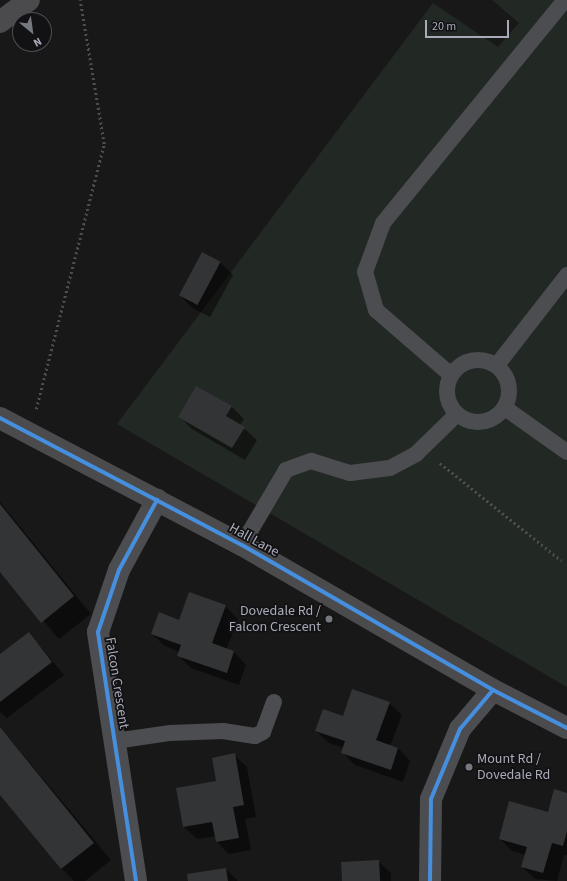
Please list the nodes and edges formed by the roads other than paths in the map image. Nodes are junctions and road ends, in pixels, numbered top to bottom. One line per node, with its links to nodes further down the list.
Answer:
1 (29, 0): 3 (street)
2 (565, 0): 6 (lane)
3 (0, 22)
4 (567, 275): 5 (lane)
5 (497, 365): 6 (lane); 7 (lane)
6 (451, 375): 8 (lane)
7 (505, 408): 8 (lane); 10 (lane)
8 (457, 414): 12 (lane)
9 (0, 418): 11 (street, Hall Lane)
10 (567, 452)
11 (157, 500): 12 (street, Hall Lane); 16 (street, Falcon Crescent)
12 (242, 545): 13 (street, Hall Lane)
13 (493, 690): 15 (street, Hall Lane); 18 (street)
14 (274, 702): 16 (lane)
15 (567, 728)
16 (115, 742): 17 (street, Falcon Crescent)
17 (136, 881)
18 (430, 881)

